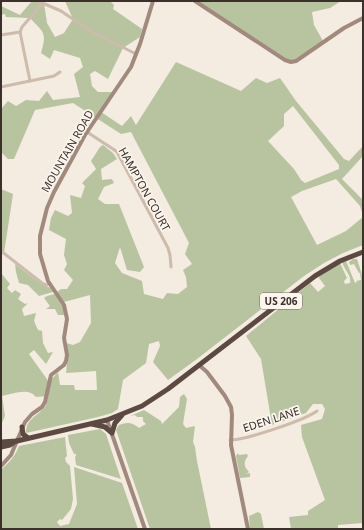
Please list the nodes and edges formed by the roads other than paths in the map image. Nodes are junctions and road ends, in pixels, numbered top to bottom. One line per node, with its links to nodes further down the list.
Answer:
1 (38, 1): 4 (street)
2 (153, 1): 8 (street, MOUNTAIN ROAD)
3 (195, 1): 5 (street)
4 (43, 3): 6 (street); 8 (street)
5 (363, 18)
6 (20, 32): 7 (street); 10 (street)
7 (1, 35)
8 (136, 54): 12 (street, MOUNTAIN ROAD)
9 (60, 72): 10 (street)
10 (30, 81): 11 (street)
11 (1, 87)
12 (87, 132): 15 (street, HAMPTON COURT); 16 (street, MOUNTAIN ROAD)
13 (1, 251): 16 (street)
14 (363, 252): 17 (highway, US 206)
15 (171, 267)
16 (49, 284): 24 (street, MOUNTAIN ROAD)
17 (205, 360): 18 (highway, US 206); 19 (street)
18 (199, 365): 19 (street); 21 (highway, US 206)
19 (207, 372): 27 (street)
20 (317, 411): 27 (street, EDEN LANE)
21 (123, 414): 22 (highway, US 206); 25 (highway)
22 (107, 420): 23 (highway, US 206); 25 (street)
23 (91, 424): 25 (highway); 26 (highway, US 206)
24 (22, 427): 26 (highway); 28 (street, MOUNTAIN ROAD)
25 (112, 433): 32 (street)
26 (28, 438): 28 (highway, US 206)
27 (230, 440): 33 (street)
28 (17, 441): 29 (highway, US 206); 30 (highway, US 206); 31 (street, MOUNTAIN ROAD)
29 (1, 442)
30 (1, 446)
31 (1, 466)
32 (145, 529)
33 (248, 529)

